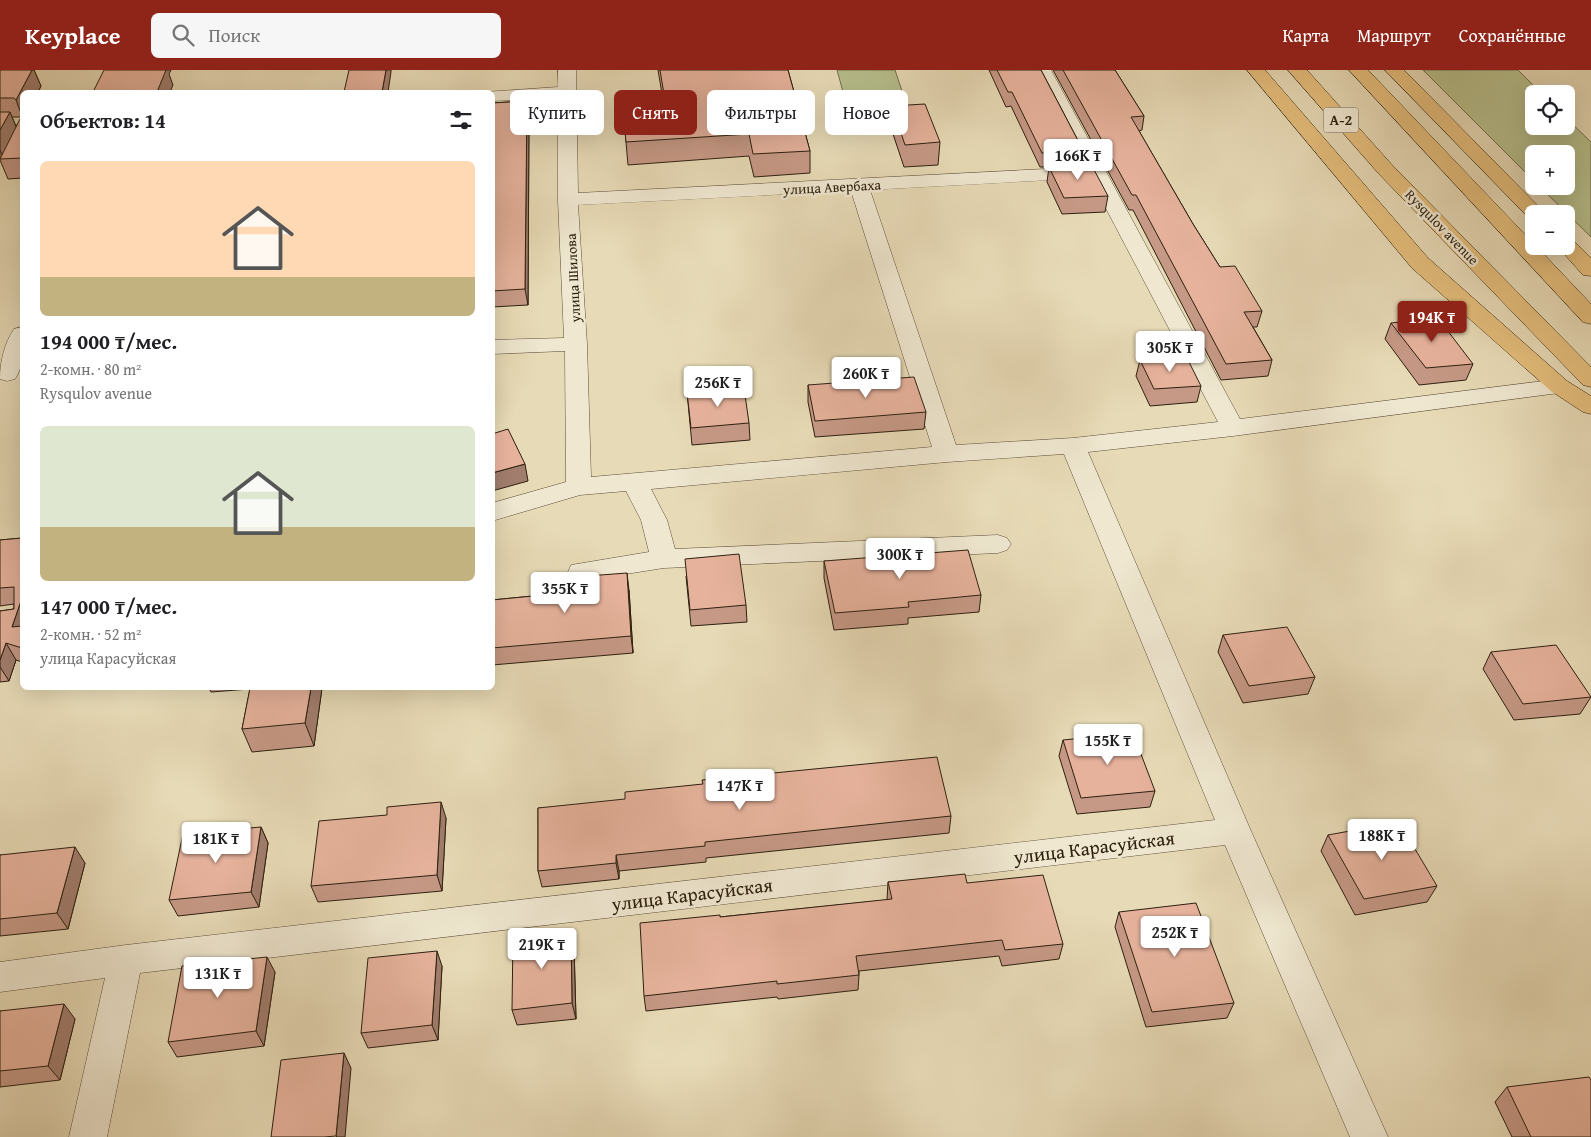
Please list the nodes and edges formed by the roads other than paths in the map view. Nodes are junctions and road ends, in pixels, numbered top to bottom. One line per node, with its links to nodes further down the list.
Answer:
1 (567, 70): 7 (street, улица Шилова)
2 (1042, 70): 11 (street)
3 (1256, 70): 23 (main road)
4 (1297, 70): 22 (main road, Rysqulov avenue / A-2)
5 (1358, 70): 17 (main road)
6 (1394, 70): 14 (main road)
7 (567, 90)
8 (510, 95): 9 (street)
9 (495, 96)
10 (567, 135): 13 (street, улица Шилова)
11 (1096, 172): 12 (street, улица Авербаха); 25 (street)
12 (859, 186): 13 (street, улица Авербаха); 27 (street)
13 (568, 200): 19 (street, улица Шилова)
14 (1527, 205)
15 (1575, 253): 16 (main road)
16 (1591, 270)
17 (1591, 317)
18 (20, 341): 21 (street)
19 (576, 344): 20 (street); 29 (street, улица Шилова)
20 (495, 347)
21 (10, 374)
22 (1591, 380)
23 (1559, 386): 24 (main road); 25 (street)
24 (1591, 407)
25 (1234, 428): 26 (street)
26 (1073, 446): 27 (street); 34 (street)
27 (946, 454): 28 (street)
28 (634, 481): 29 (street); 32 (street)
29 (579, 486): 30 (street)
30 (495, 511)
31 (998, 544): 32 (street)
32 (664, 559): 33 (street)
33 (581, 572)
34 (1235, 831): 35 (street, улица Карасуйская); 38 (street)
35 (126, 960): 36 (street, улица Карасуйская); 37 (street)
36 (0, 977)
37 (88, 1137)
38 (1369, 1137)

